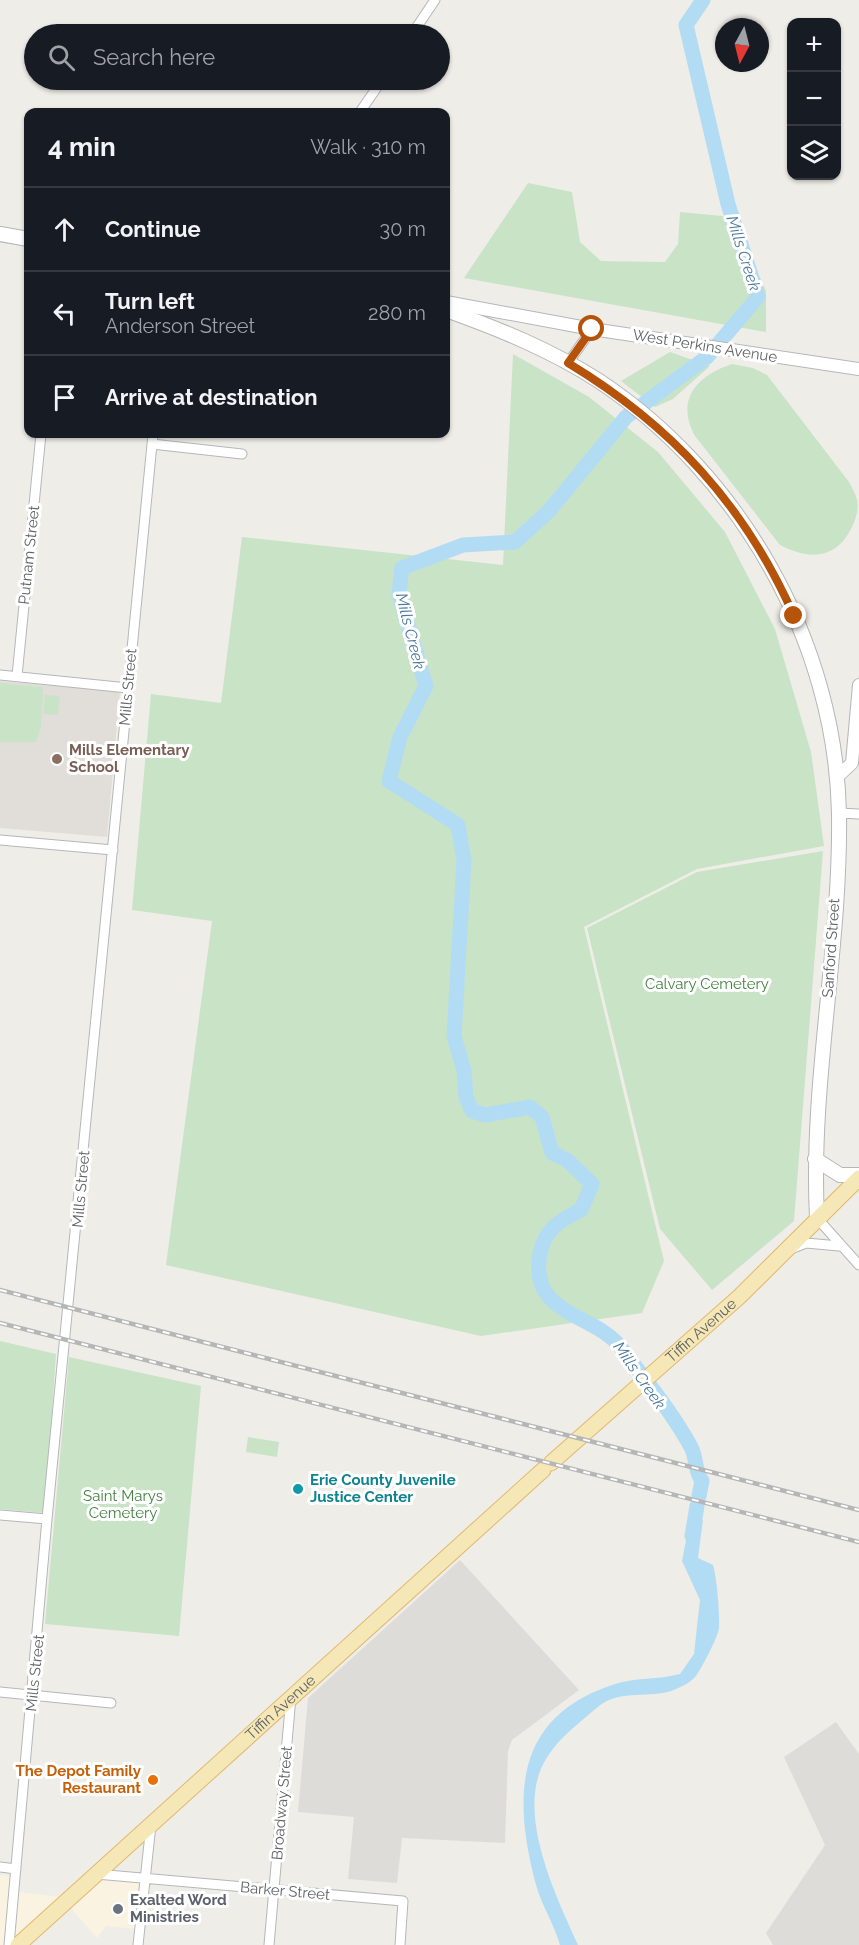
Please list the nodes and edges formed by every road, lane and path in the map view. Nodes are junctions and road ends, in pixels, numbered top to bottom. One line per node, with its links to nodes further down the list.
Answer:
1 (435, 0): 2 (street)
2 (419, 24)
3 (375, 90): 4 (street)
4 (363, 108)
5 (0, 234): 6 (main road)
6 (24, 238)
7 (450, 303): 9 (street, West Perkins Avenue)
8 (450, 311): 10 (main road, Sanford Street)
9 (592, 329): 10 (street); 11 (street, West Perkins Avenue)
10 (568, 363): 20 (main road, Sanford Street)
11 (859, 369)
12 (42, 438): 17 (street, Putnam Street)
13 (153, 438): 14 (street, Mills Street)
14 (152, 444): 15 (street); 19 (street, Mills Street)
15 (242, 454)
16 (0, 675): 17 (street)
17 (17, 676): 19 (street)
18 (859, 685): 20 (street)
19 (128, 688): 24 (street, Mills Street)
20 (836, 778): 21 (main road, Sanford Street)
21 (839, 813): 22 (street); 25 (main road, Sanford Street)
22 (859, 814)
23 (0, 840): 24 (street)
24 (113, 850): 32 (street, Mills Street)
25 (815, 1159): 26 (main road); 27 (main road, Sanford Street)
26 (859, 1176): 27 (main road, Tiffin Avenue)
27 (817, 1218): 28 (street); 29 (main road, Tiffin Avenue)
28 (839, 1246): 29 (street); 30 (street)
29 (783, 1252): 35 (main road, Tiffin Avenue)
30 (859, 1265)
31 (0, 1515): 32 (street)
32 (47, 1519): 34 (street, Mills Street)
33 (0, 1692): 34 (street)
34 (32, 1695): 36 (street); 39 (street, Mills Street)
35 (291, 1697): 37 (main road, Tiffin Avenue); 42 (street, Broadway Street)
36 (111, 1703)
37 (151, 1824): 40 (main road, Tiffin Avenue); 41 (street)
38 (0, 1867): 39 (street)
39 (16, 1869): 43 (street, Mills Street)
40 (96, 1874): 41 (street, Barker Street); 44 (main road, Tiffin Avenue)
41 (145, 1879): 42 (street, Barker Street); 45 (street)
42 (274, 1890): 46 (street, Broadway Street); 47 (street, Barker Street)
43 (9, 1945)
44 (18, 1945)
45 (138, 1945)
46 (269, 1945)
47 (400, 1945)

